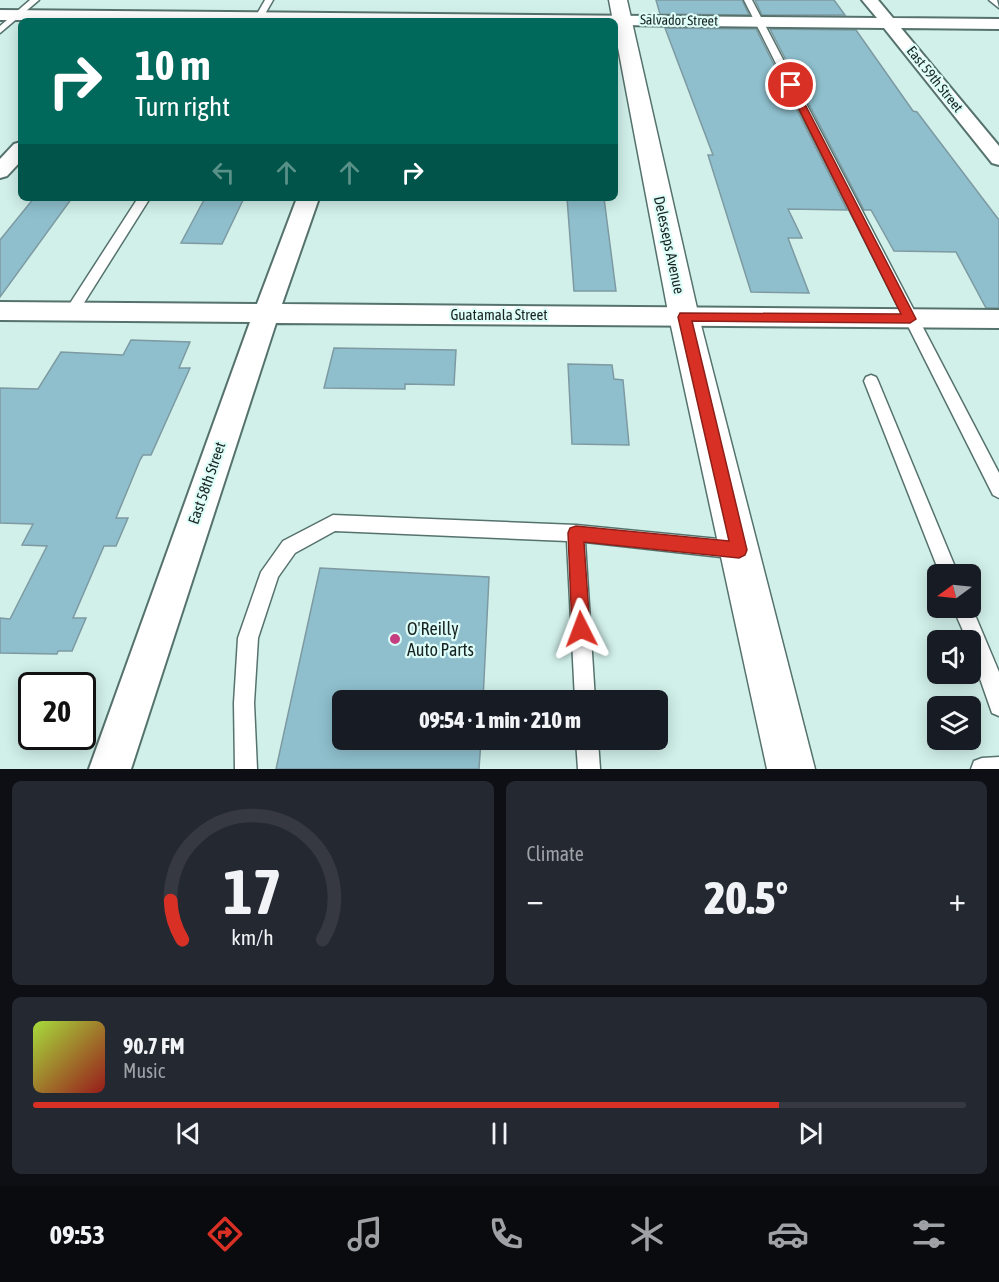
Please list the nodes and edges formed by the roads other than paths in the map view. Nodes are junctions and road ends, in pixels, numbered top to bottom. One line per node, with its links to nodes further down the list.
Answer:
1 (36, 0): 11 (lane)
2 (151, 0): 12 (street)
3 (269, 0): 13 (lane)
4 (380, 0): 14 (street)
5 (748, 0): 16 (lane)
6 (870, 0): 17 (street, East 59th Street)
7 (993, 0): 8 (lane)
8 (999, 6)
9 (620, 10): 15 (street, Salvador Street); 16 (street, Salvador Street); 28 (main road, Delesseps Avenue)
10 (0, 15): 11 (street, Salvador Street)
11 (18, 15): 12 (street, Salvador Street); 19 (lane)
12 (135, 18)
13 (259, 18)
14 (374, 18)
15 (401, 18)
16 (759, 21): 17 (street, Salvador Street); 29 (lane)
17 (888, 22): 18 (street, Salvador Street); 21 (street, East 59th Street)
18 (999, 24)
19 (0, 30)
20 (18, 151): 22 (street)
21 (999, 159)
22 (0, 172)
23 (142, 201): 26 (lane)
24 (307, 201): 27 (street, East 58th Street)
25 (0, 311): 26 (street, Guatamala Street)
26 (72, 311): 27 (street, Guatamala Street)
27 (266, 313): 28 (street, Guatamala Street); 41 (street, East 58th Street)
28 (684, 317): 29 (street, Guatamala Street); 34 (main road, Delesseps Avenue)
29 (910, 319): 30 (street, Guatamala Street); 32 (lane)
30 (999, 319)
31 (871, 381): 35 (lane)
32 (999, 490)
33 (576, 533): 34 (lane); 37 (lane); 42 (lane)
34 (739, 550): 44 (main road, Delesseps Avenue)
35 (945, 564)
36 (967, 618): 38 (lane)
37 (584, 690)
38 (999, 706)
39 (588, 750): 43 (lane)
40 (999, 768): 45 (lane)
41 (110, 769)
42 (246, 769)
43 (589, 769)
44 (791, 769)
45 (982, 769)

